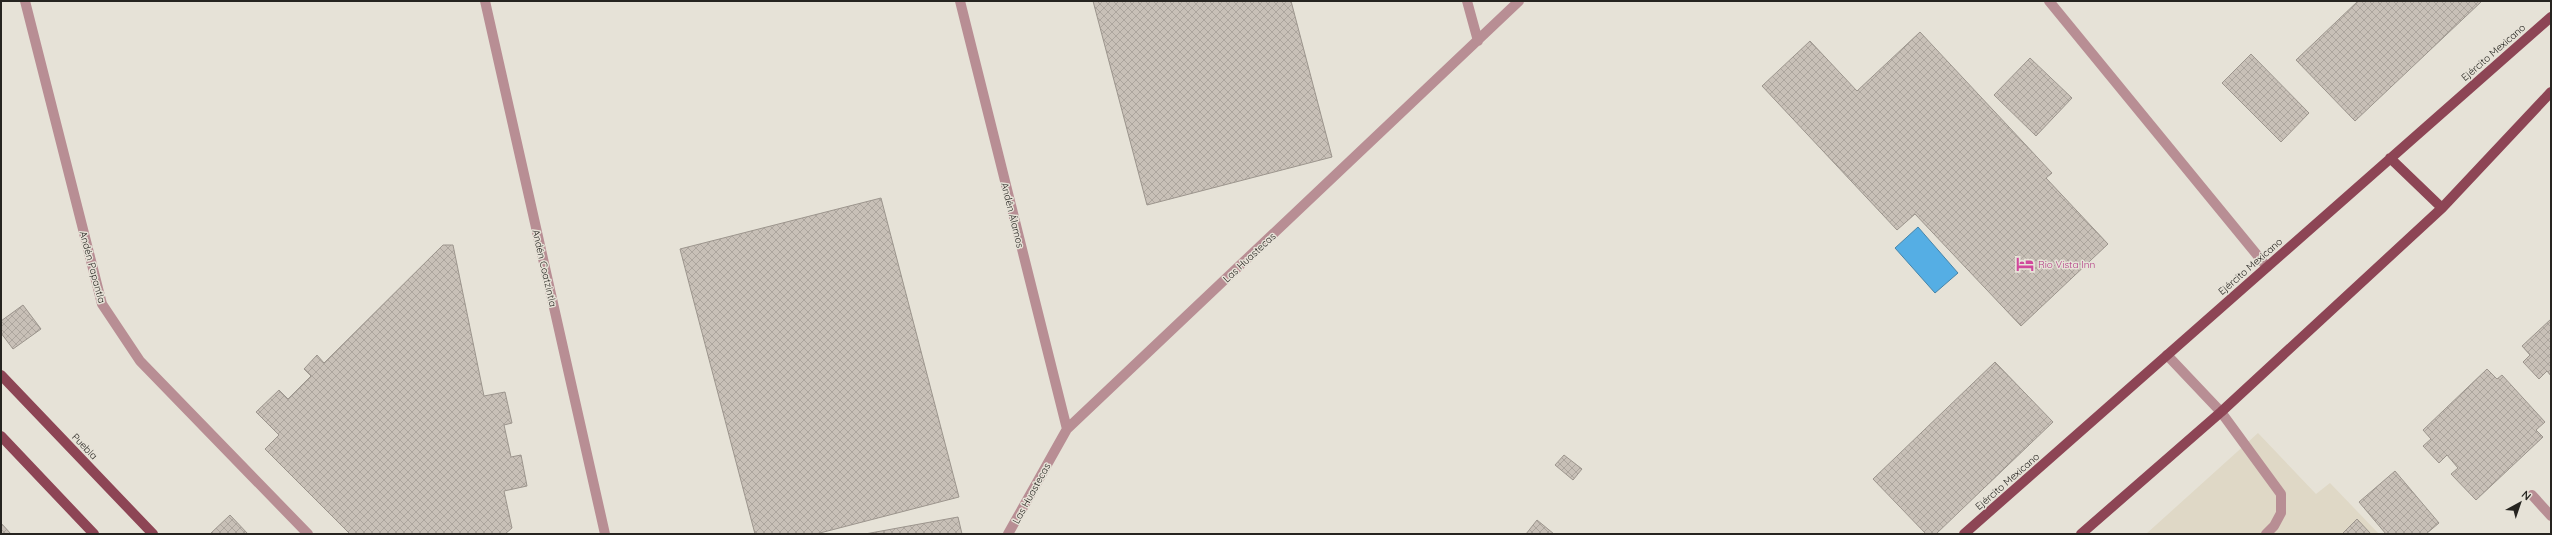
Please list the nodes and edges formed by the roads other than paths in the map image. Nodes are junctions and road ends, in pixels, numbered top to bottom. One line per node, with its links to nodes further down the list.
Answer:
1 (25, 1): 22 (street, Andén Papantla)
2 (485, 1): 23 (street, Andén Coatzintla)
3 (960, 1): 16 (street, Andén Álamos)
4 (1467, 1): 8 (street)
5 (1519, 1): 8 (street, Las Huastecas)
6 (2049, 1): 12 (street)
7 (2551, 17): 10 (main road, Ejército Mexicano)
8 (1478, 41): 16 (street, Las Huastecas)
9 (2551, 92): 11 (main road)
10 (2390, 158): 11 (main road); 12 (main road, Ejército Mexicano)
11 (2442, 208): 15 (main road)
12 (2267, 267): 13 (main road, Ejército Mexicano)
13 (2167, 355): 15 (street); 25 (main road, Ejército Mexicano)
14 (1, 375): 21 (main road, Puebla)
15 (2221, 412): 26 (main road); 27 (street)
16 (1067, 429): 24 (street, Las Huastecas)
17 (1, 436): 20 (main road)
18 (2532, 495): 19 (street)
19 (2551, 516)
20 (94, 534)
21 (153, 534)
22 (308, 534)
23 (605, 534)
24 (1008, 534)
25 (1964, 534)
26 (2081, 534)
27 (2266, 534)

